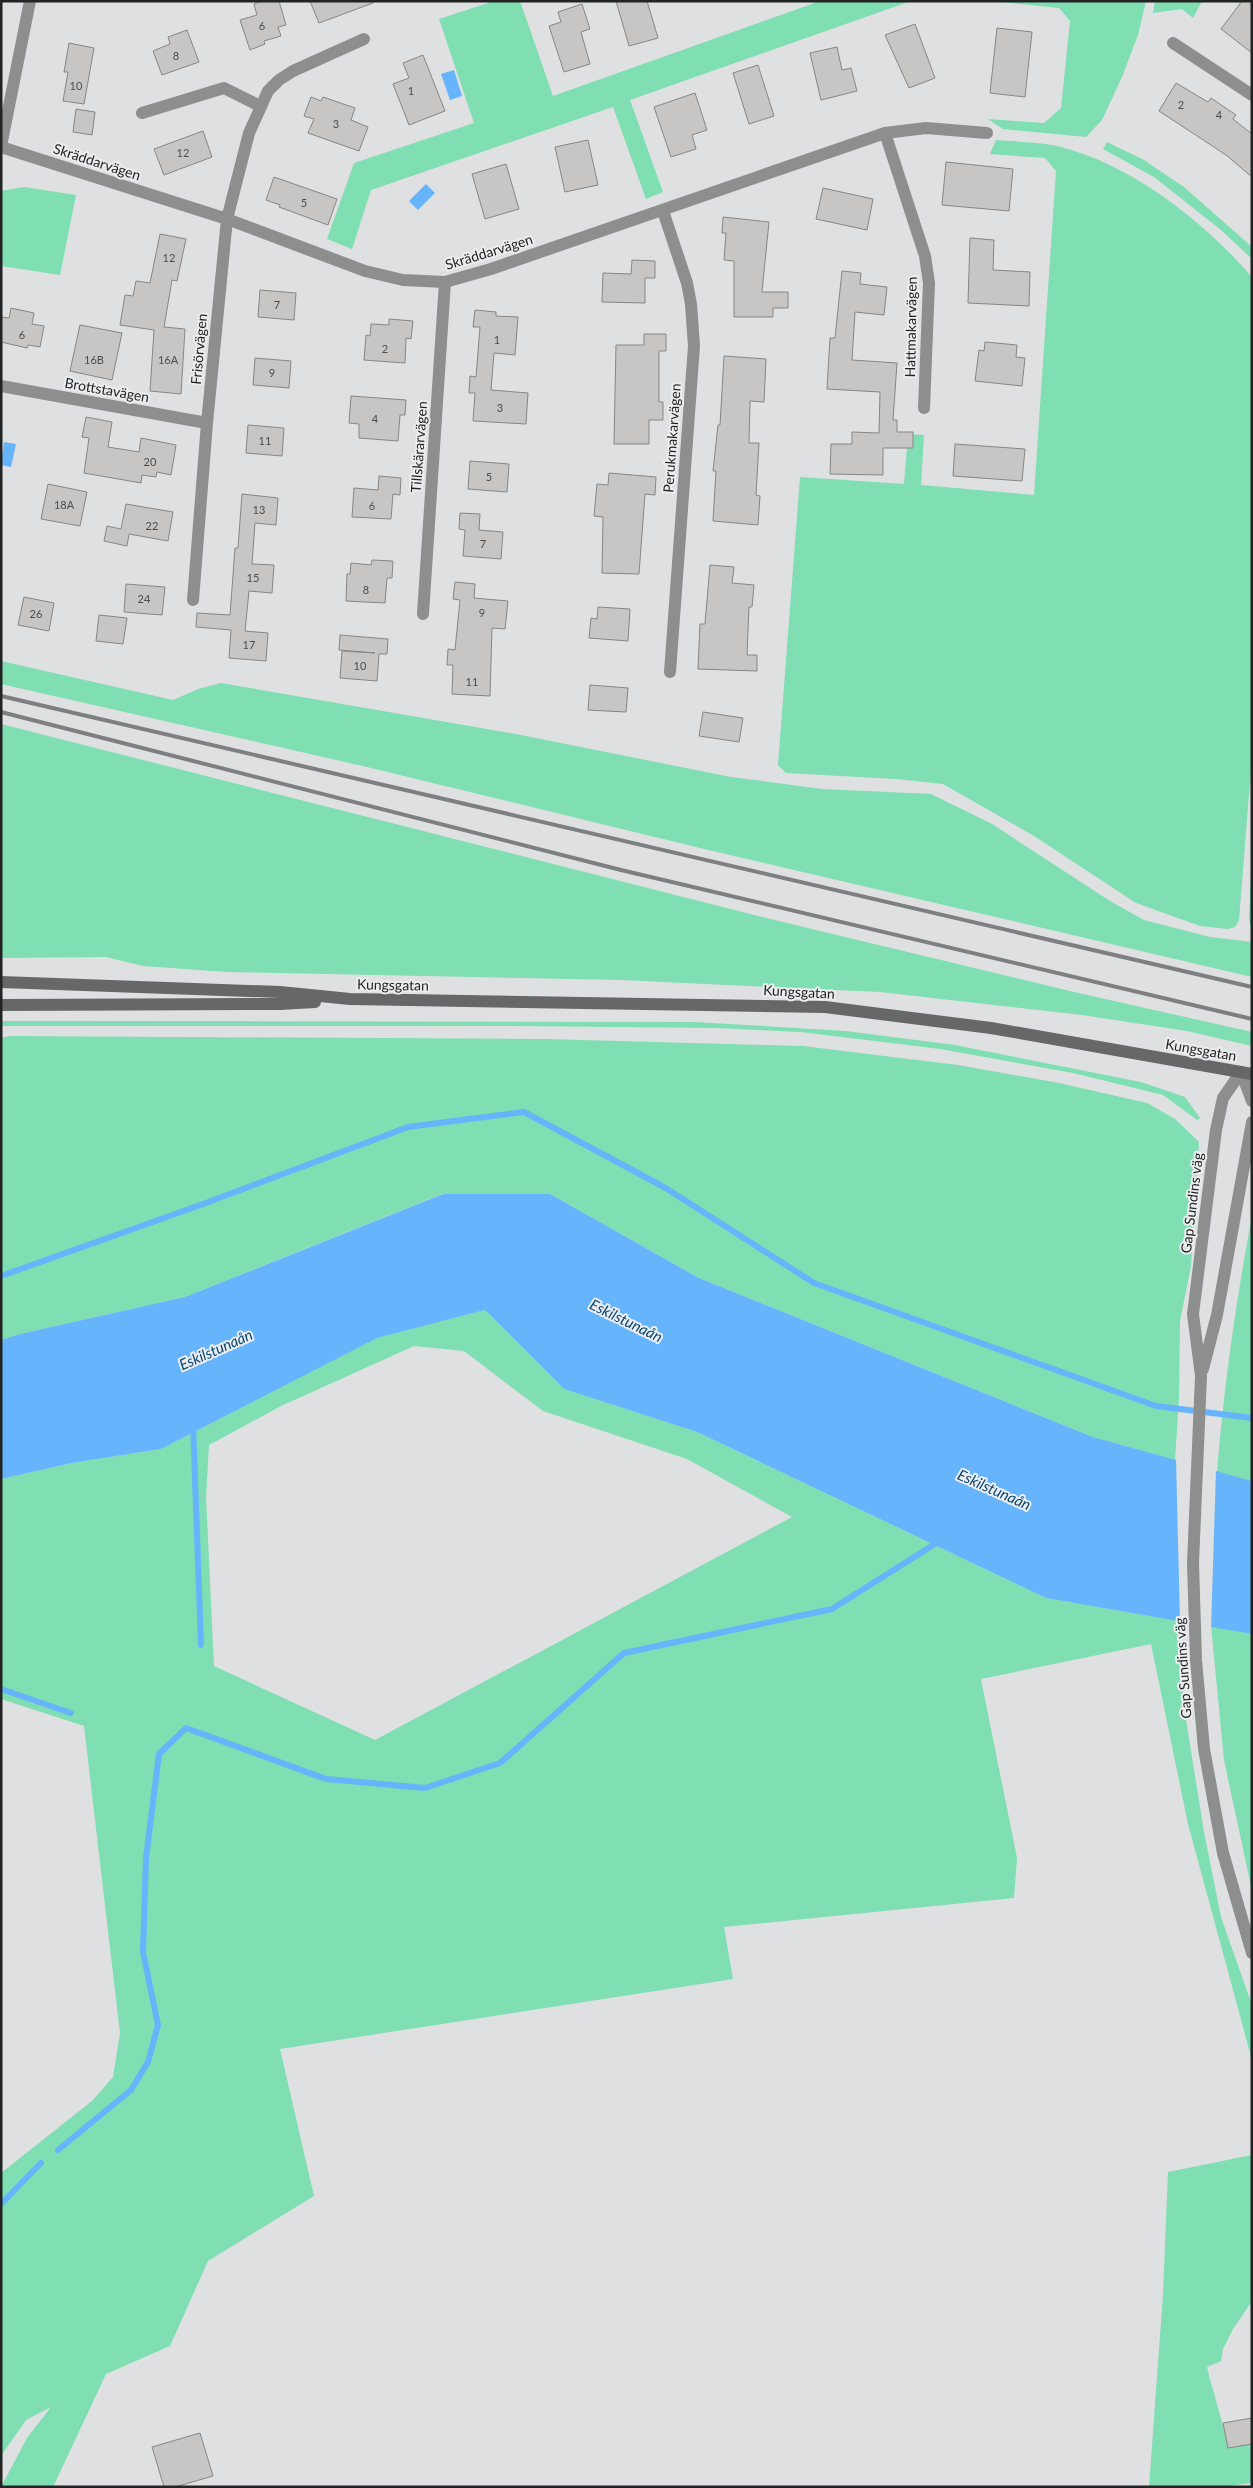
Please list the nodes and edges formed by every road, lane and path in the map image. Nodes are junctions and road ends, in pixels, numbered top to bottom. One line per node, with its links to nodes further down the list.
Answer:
1 (30, 1): 9 (street)
2 (364, 40): 5 (street, Frisörvägen)
3 (1173, 43): 4 (street)
4 (1252, 95)
5 (260, 106): 6 (street); 11 (street, Frisörvägen)
6 (142, 113)
7 (885, 133): 8 (street, Skräddarvägen); 10 (street, Skräddarvägen); 14 (street, Hattmakarvägen)
8 (987, 133)
9 (1, 146): 11 (street, Skräddarvägen)
10 (663, 211): 12 (street, Skräddarvägen); 18 (street, Perukmakarvägen)
11 (226, 219): 12 (street, Skräddarvägen); 15 (street, Frisörvägen)
12 (445, 282): 17 (street, Tillskärarvägen)
13 (1, 386): 15 (street, Brottstavägen)
14 (924, 408)
15 (207, 423): 16 (street, Frisörvägen)
16 (194, 600)
17 (423, 614)
18 (670, 672)
19 (1, 982): 20 (main road, Kungsgatan)
20 (350, 999): 21 (main road, Kungsgatan); 22 (main road, Kungsgatan)
21 (1, 1005)
22 (1246, 1073): 23 (street); 25 (street, Gap Sundins väg)
23 (1252, 1101)
24 (1252, 1122): 25 (street, Gap Sundins väg)
25 (1202, 1376): 26 (street, Gap Sundins väg)
26 (1252, 1952)

